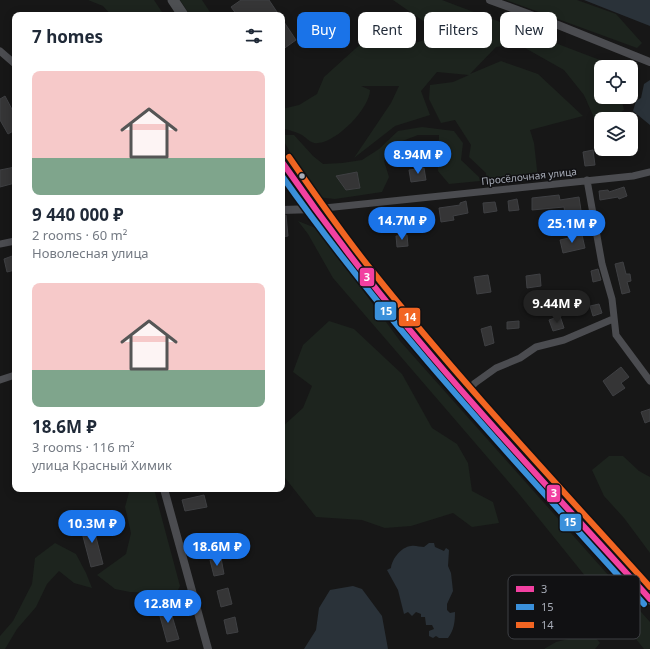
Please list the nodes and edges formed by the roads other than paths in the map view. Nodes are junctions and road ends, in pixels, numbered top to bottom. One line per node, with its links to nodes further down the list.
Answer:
1 (173, 0): 3 (main road)
2 (490, 0): 6 (street)
3 (181, 12)
4 (0, 51): 5 (street)
5 (12, 61)
6 (650, 62)
7 (285, 166): 10 (main road)
8 (650, 172): 9 (street, Просёлочная улица)
9 (587, 180): 10 (street, Просёлочная улица); 14 (street)
10 (315, 209): 11 (street); 18 (main road)
11 (285, 210)
12 (12, 242): 13 (street)
13 (0, 244)
14 (613, 319): 17 (street); 18 (street)
15 (12, 376): 16 (street)
16 (0, 380)
17 (650, 381)
18 (465, 393): 20 (main road)
19 (165, 492): 23 (street)
20 (628, 575)
21 (640, 588): 22 (main road)
22 (650, 599)
23 (208, 649)

